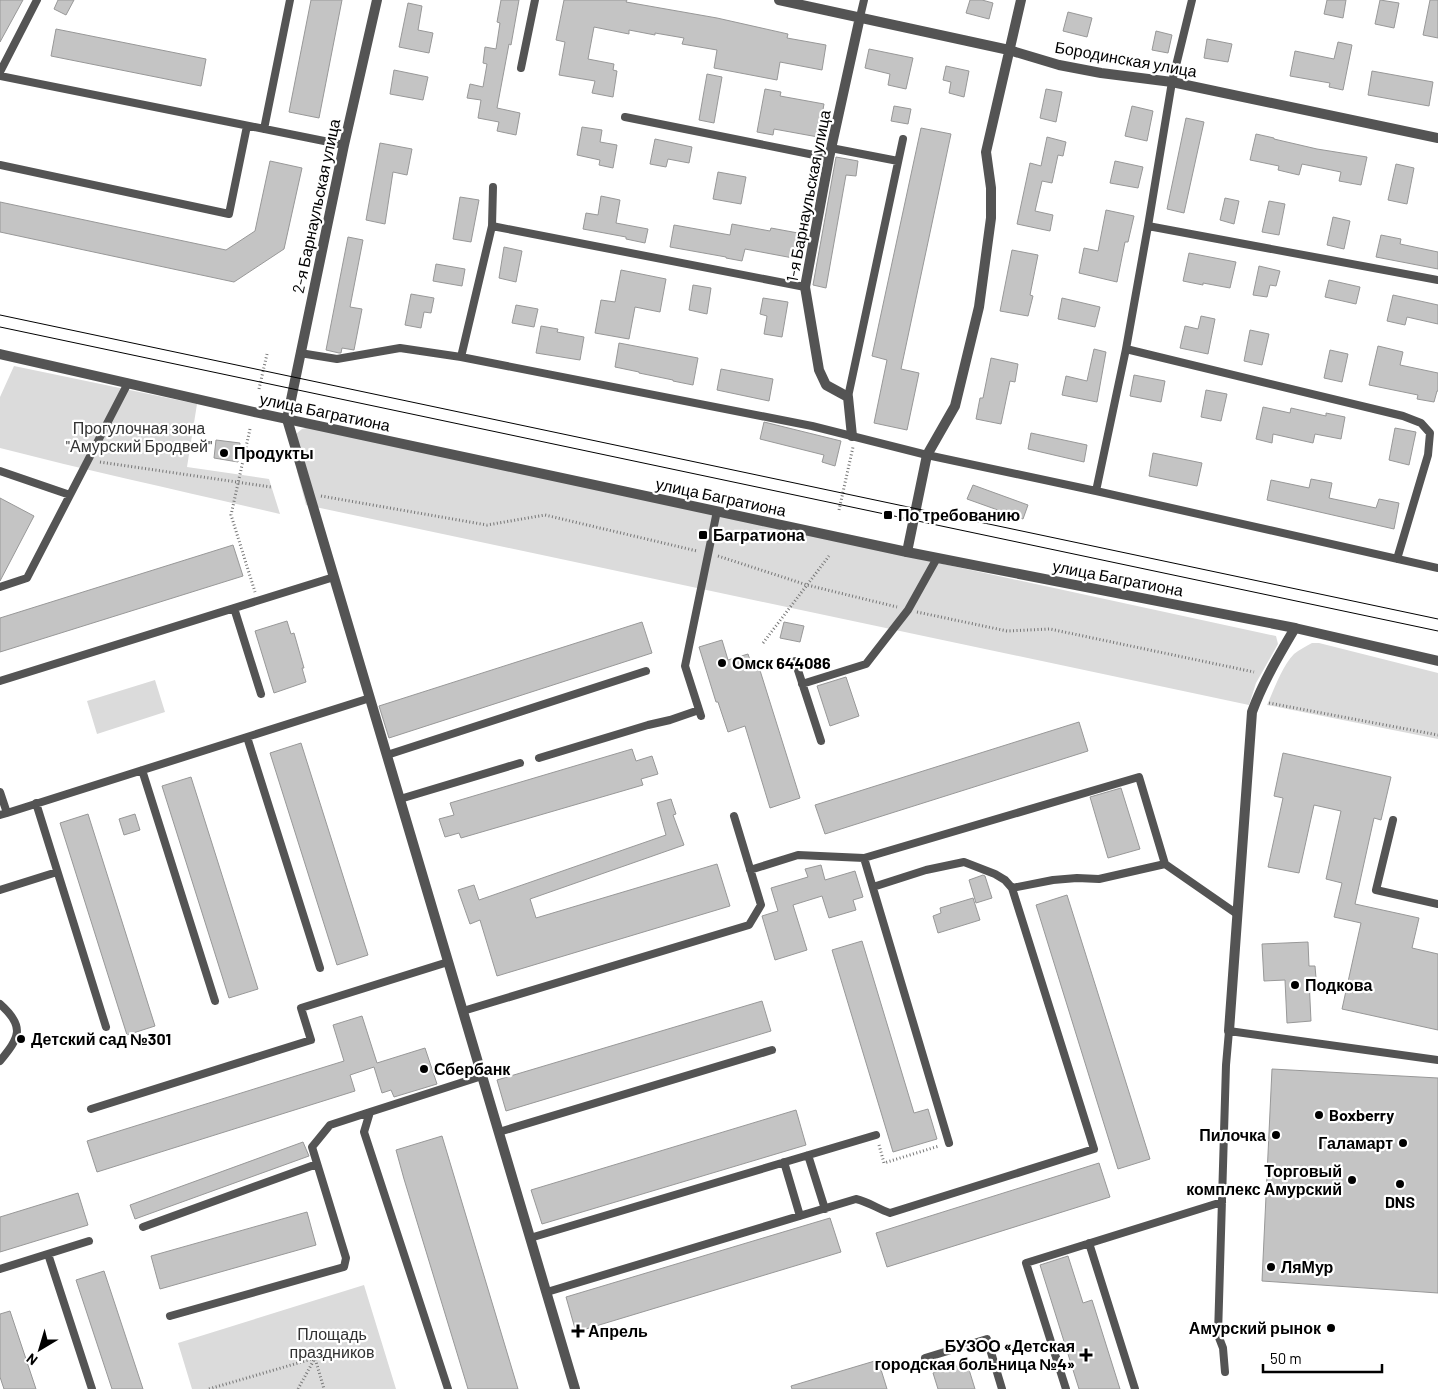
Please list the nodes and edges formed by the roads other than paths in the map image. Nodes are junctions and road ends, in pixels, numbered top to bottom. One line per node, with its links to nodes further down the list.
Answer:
1 (37, 0): 12 (lane)
2 (377, 0): 20 (street, 2-я Барнаульская улица)
3 (535, 0): 11 (lane)
4 (779, 0): 9 (street, Бородинская улица)
5 (864, 0): 9 (lane)
6 (1021, 0): 10 (street)
7 (1192, 0): 14 (lane)
8 (287, 1): 17 (lane)
9 (860, 17): 10 (street, Бородинская улица); 21 (street, 1-я Барнаульская улица)
10 (1009, 50): 14 (street, Бородинская улица); 37 (street)
11 (521, 68)
12 (0, 72)
13 (0, 76): 16 (lane)
14 (1172, 82): 18 (street, Бородинская улица); 26 (lane)
15 (625, 117): 21 (lane)
16 (247, 126): 17 (lane); 23 (lane)
17 (264, 130): 20 (lane)
18 (1438, 138)
19 (903, 139): 22 (lane)
20 (344, 145): 30 (street, 2-я Барнаульская улица)
21 (830, 153): 22 (lane); 28 (street, 1-я Барнаульская улица)
22 (898, 161): 34 (lane)
23 (0, 165)
24 (493, 187): 25 (lane)
25 (492, 226): 28 (lane); 32 (lane)
26 (1148, 226): 27 (lane); 29 (lane)
27 (1438, 280)
28 (805, 287): 34 (street, 1-я Барнаульская улица)
29 (1126, 348): 39 (lane); 44 (lane)
30 (300, 353): 32 (lane); 35 (street, 2-я Барнаульская улица)
31 (0, 354): 33 (street, улица Багратиона)
32 (461, 357): 36 (lane)
33 (128, 383): 35 (street, улица Багратиона); 40 (lane)
34 (848, 397): 36 (street)
35 (286, 419): 41 (street, улица Багратиона); 46 (street)
36 (853, 436): 37 (lane)
37 (927, 456): 39 (lane); 42 (street)
38 (0, 471): 40 (lane)
39 (1096, 491): 44 (lane)
40 (70, 495): 47 (lane)
41 (717, 511): 42 (street, улица Багратиона); 60 (lane)
42 (907, 552): 43 (street, улица Багратиона)
43 (937, 558): 49 (street, улица Багратиона); 54 (lane)
44 (1397, 559): 45 (lane)
45 (1438, 568)
46 (334, 577): 48 (lane); 56 (street)
47 (0, 587)
48 (234, 608): 53 (lane); 55 (lane)
49 (1295, 628): 51 (street, улица Багратиона); 77 (street)
50 (795, 661): 54 (lane)
51 (1438, 661)
52 (646, 671): 59 (lane)
53 (0, 681)
54 (802, 684): 58 (lane)
55 (261, 694)
56 (370, 698): 57 (lane); 59 (street)
57 (247, 737): 62 (lane); 79 (lane)
58 (821, 741)
59 (387, 755): 64 (street)
60 (539, 758)
61 (520, 763): 64 (lane)
62 (142, 770): 65 (lane); 80 (lane)
63 (0, 792): 66 (lane)
64 (400, 799): 78 (street)
65 (36, 803): 66 (lane); 72 (lane)
66 (3, 814)
67 (734, 816): 71 (lane)
68 (1393, 820): 76 (lane)
69 (864, 858): 70 (lane); 71 (lane); 73 (lane)
70 (1164, 864): 74 (lane); 77 (lane)
71 (750, 870): 82 (lane)
72 (57, 872): 75 (lane); 83 (lane)
73 (873, 888): 74 (lane); 93 (lane)
74 (1012, 888): 98 (lane)
75 (0, 890)
76 (1438, 904)
77 (1237, 914): 84 (street)
78 (448, 962): 82 (street); 89 (lane)
79 (320, 968)
80 (215, 1001)
81 (0, 1004): 87 (lane)
82 (463, 1012): 88 (street)
83 (106, 1027)
84 (1229, 1031): 86 (lane); 97 (lane)
85 (772, 1050): 91 (lane)
86 (1438, 1060)
87 (0, 1061)
88 (482, 1076): 90 (lane); 91 (street)
89 (91, 1109)
90 (370, 1112): 96 (lane); 111 (lane)
91 (499, 1132): 101 (street)
92 (876, 1135): 94 (lane)
93 (949, 1143)
94 (808, 1155): 95 (lane); 98 (lane)
95 (784, 1162): 99 (lane); 101 (lane)
96 (317, 1164): 100 (lane); 107 (lane)
97 (1222, 1202): 103 (lane); 109 (lane)
98 (825, 1209): 99 (lane)
99 (800, 1216): 106 (lane)
100 (143, 1228)
101 (530, 1238): 106 (street)
102 (89, 1241): 104 (lane)
103 (1089, 1243): 114 (lane); 115 (lane)
104 (48, 1254): 105 (lane); 110 (lane)
105 (0, 1269)
106 (547, 1292): 112 (street)
107 (170, 1316)
108 (925, 1358): 113 (lane)
109 (1225, 1372)
110 (92, 1389)
111 (448, 1389)
112 (576, 1389)
113 (1002, 1389)
114 (1066, 1389)
115 (1135, 1389)

